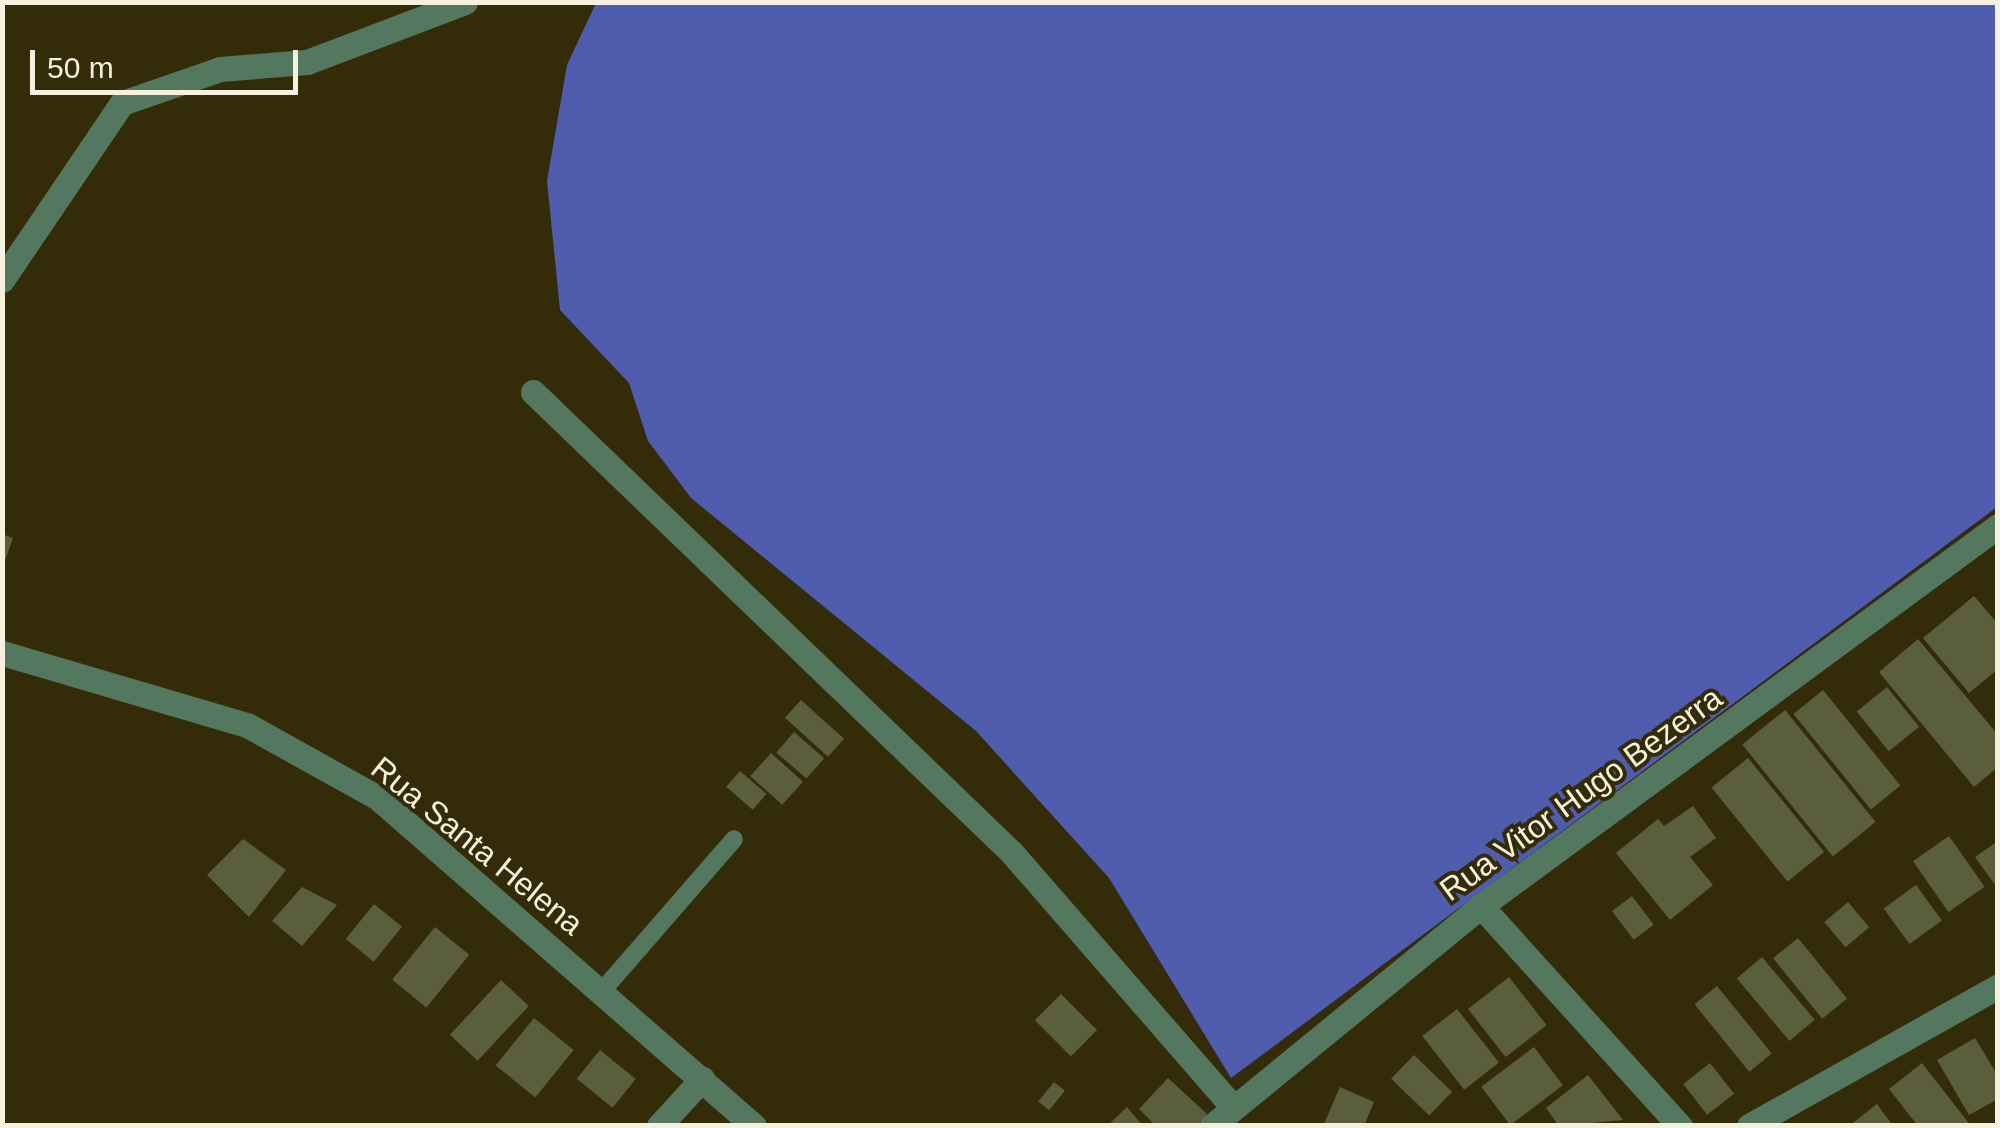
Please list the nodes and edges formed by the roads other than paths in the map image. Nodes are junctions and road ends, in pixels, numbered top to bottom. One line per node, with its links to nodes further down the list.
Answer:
1 (465, 2): 2 (street)
2 (2, 280)
3 (533, 392): 11 (street)
4 (1998, 526): 7 (street, Rua Vitor Hugo Bezerra)
5 (2, 653): 9 (street, Rua Santa Helena)
6 (734, 840): 9 (lane)
7 (1481, 906): 11 (street, Rua Vitor Hugo Bezerra); 15 (street)
8 (1998, 986): 16 (street)
9 (602, 991): 10 (street, Rua Santa Helena)
10 (702, 1079): 12 (street); 13 (street, Rua Santa Helena)
11 (1232, 1105): 14 (street, Rua Vitor Hugo Bezerra)
12 (658, 1126)
13 (754, 1126)
14 (1212, 1126)
15 (1680, 1126)
16 (1749, 1126)

